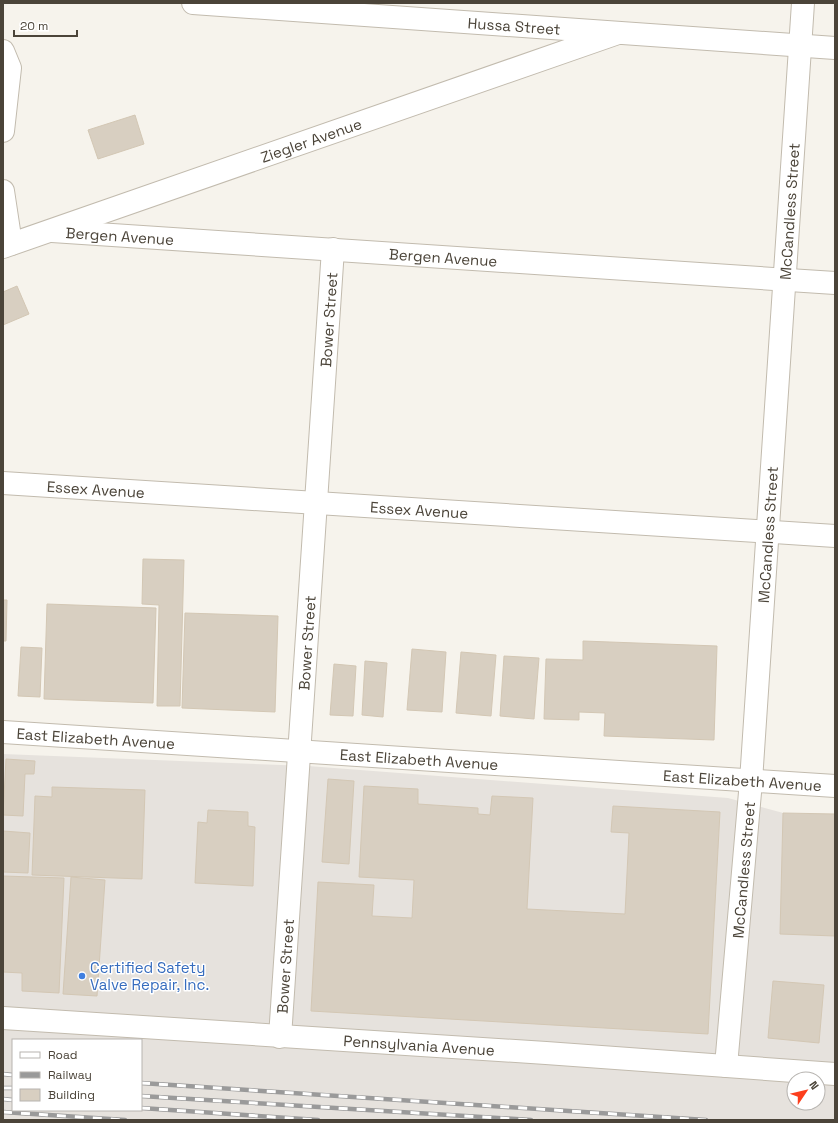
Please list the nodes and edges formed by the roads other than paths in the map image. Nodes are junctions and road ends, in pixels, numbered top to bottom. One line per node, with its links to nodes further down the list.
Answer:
1 (194, 3): 3 (street, Hussa Street)
2 (803, 3): 5 (street, McCandless Street)
3 (345, 8): 4 (street, Hussa Street)
4 (618, 33): 5 (street, Hussa Street); 11 (street, Ziegler Avenue)
5 (800, 45): 6 (street, Hussa Street); 14 (street, McCandless Street)
6 (835, 48)
7 (3, 52): 8 (street)
8 (5, 92): 9 (street)
9 (3, 131)
10 (3, 191): 12 (street)
11 (52, 231): 12 (street, Ziegler Avenue); 13 (street, Bergen Avenue)
12 (7, 246)
13 (333, 249): 14 (street, Bergen Avenue); 17 (street, Bower Street)
14 (785, 279): 15 (street, Bergen Avenue); 18 (street, McCandless Street)
15 (835, 283)
16 (3, 483): 17 (street, Essex Avenue)
17 (316, 503): 18 (street, Essex Avenue); 21 (street, Bower Street)
18 (768, 531): 19 (street, Essex Avenue); 22 (street, McCandless Street)
19 (835, 536)
20 (3, 732): 21 (street, East Elizabeth Avenue)
21 (300, 751): 22 (street, East Elizabeth Avenue); 25 (street, Bower Street)
22 (751, 781): 23 (street, East Elizabeth Avenue); 26 (street, McCandless Street)
23 (835, 786)
24 (3, 1018): 25 (street, Pennsylvania Avenue)
25 (280, 1037): 26 (street, Pennsylvania Avenue)
26 (726, 1066): 27 (street, Pennsylvania Avenue)
27 (835, 1074)

